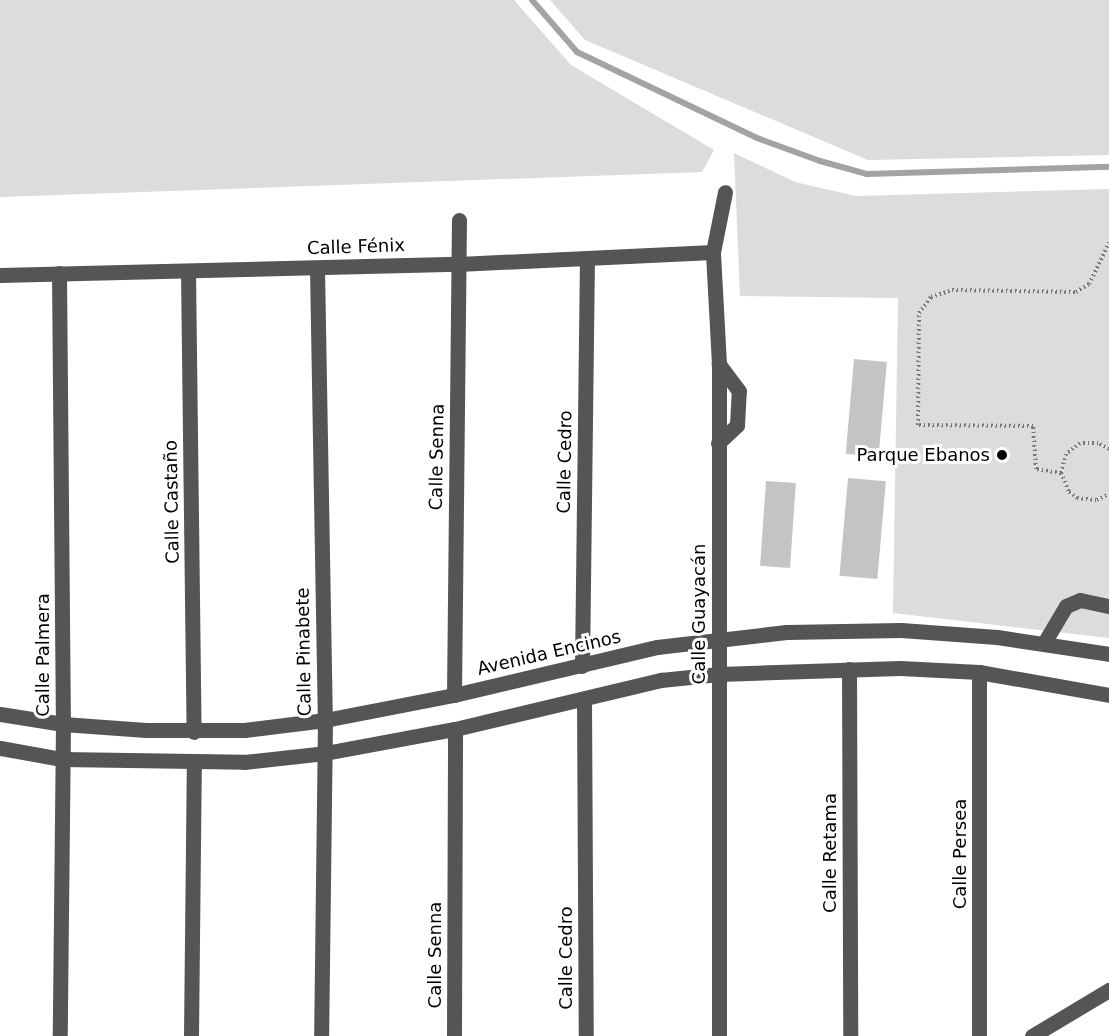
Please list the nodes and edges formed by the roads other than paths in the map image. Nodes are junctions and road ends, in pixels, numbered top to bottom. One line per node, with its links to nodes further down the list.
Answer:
1 (725, 192): 3 (street, Calle Guayacán)
2 (459, 220): 5 (street, Calle Senna)
3 (713, 252): 4 (street, Calle Fénix); 11 (street, Calle Guayacán)
4 (587, 258): 5 (street, Calle Fénix); 14 (street, Calle Cedro)
5 (458, 264): 6 (street, Calle Fénix); 18 (street, Calle Senna)
6 (318, 268): 7 (street, Calle Fénix); 22 (street, Calle Pinabete)
7 (188, 271): 8 (street, Calle Fénix); 25 (street, Calle Castaño)
8 (59, 273): 9 (street, Calle Fénix); 23 (street, Calle Palmera)
9 (0, 275)
10 (1109, 606): 12 (street)
11 (719, 638): 12 (street, Avenida Encinos); 14 (street, Avenida Encinos); 17 (street, Calle Guayacán)
12 (1044, 643): 13 (street, Avenida Encinos)
13 (1109, 654)
14 (582, 666): 18 (street, Avenida Encinos)
15 (849, 669): 16 (street); 17 (street); 37 (street, Calle Retama)
16 (979, 672): 19 (street); 38 (street, Calle Persea)
17 (719, 674): 20 (street); 36 (street, Calle Guayacán)
18 (454, 695): 22 (street, Avenida Encinos)
19 (1109, 695)
20 (584, 699): 24 (street); 35 (street, Calle Cedro)
21 (0, 714): 23 (street, Avenida Encinos)
22 (325, 720): 25 (street, Avenida Encinos); 27 (street, Calle Pinabete)
23 (63, 724): 25 (street, Avenida Encinos); 28 (street, Calle Palmera)
24 (455, 729): 27 (street); 34 (street, Calle Senna)
25 (194, 732)
26 (0, 748): 28 (street)
27 (325, 753): 29 (street); 33 (street, Calle Pinabete)
28 (62, 759): 29 (street); 31 (street, Calle Palmera)
29 (194, 763): 32 (street)
30 (1109, 990): 39 (street)
31 (60, 1036)
32 (191, 1036)
33 (321, 1036)
34 (454, 1036)
35 (586, 1036)
36 (718, 1036)
37 (850, 1036)
38 (979, 1036)
39 (1032, 1036)

